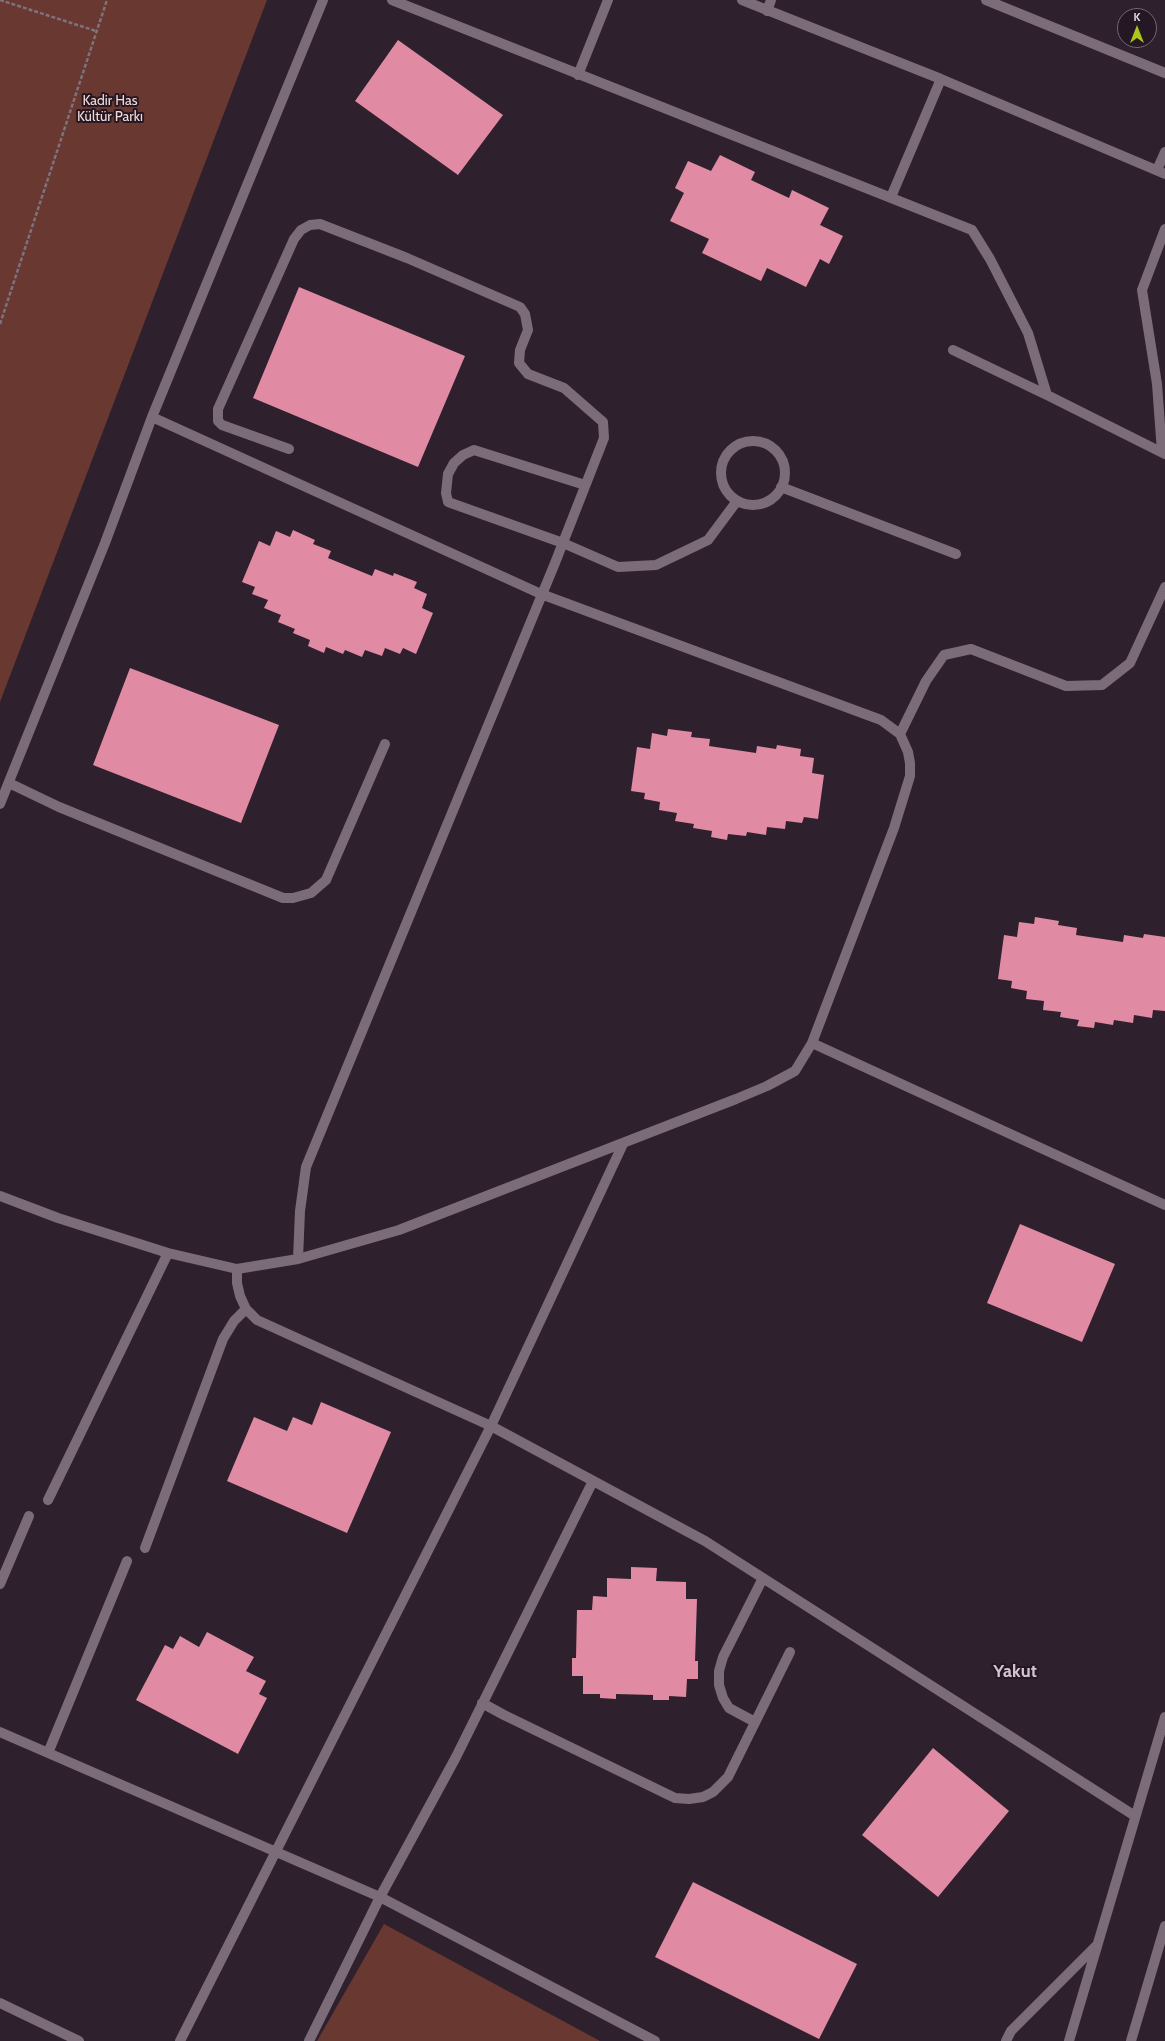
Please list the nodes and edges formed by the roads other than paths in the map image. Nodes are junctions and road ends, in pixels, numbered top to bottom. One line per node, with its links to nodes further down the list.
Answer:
1 (323, 0): 17 (street)
2 (392, 0): 9 (street)
3 (608, 0): 9 (street)
4 (742, 0): 7 (street)
5 (771, 0): 7 (street)
6 (986, 0): 8 (street)
7 (767, 11): 10 (street)
8 (1165, 73)
9 (578, 75): 13 (street)
10 (941, 79): 12 (street); 13 (street)
11 (1165, 152): 12 (street)
12 (1161, 172)
13 (891, 197): 16 (street)
14 (1165, 229): 19 (street)
15 (953, 350): 16 (street)
16 (1047, 394): 19 (street)
17 (152, 417): 26 (street); 29 (street)
18 (289, 449): 20 (street)
19 (1163, 453)
20 (585, 486): 23 (street); 23 (street)
21 (782, 487): 22 (street); 22 (street); 24 (street)
22 (736, 501): 23 (street)
23 (563, 543): 26 (street)
24 (956, 554)
25 (1165, 587): 27 (street)
26 (541, 594): 27 (street); 36 (street)
27 (900, 734): 31 (street)
28 (385, 744): 29 (street)
29 (9, 783): 30 (street)
30 (0, 804)
31 (812, 1043): 32 (street); 34 (street)
32 (623, 1144): 36 (street); 39 (street)
33 (0, 1196): 35 (street)
34 (1165, 1205)
35 (168, 1253): 37 (street); 41 (street)
36 (298, 1258): 37 (street)
37 (237, 1269): 38 (street)
38 (246, 1309): 39 (street); 43 (street)
39 (491, 1426): 40 (street); 54 (street)
40 (593, 1481): 45 (street); 48 (street)
41 (48, 1500)
42 (29, 1516): 46 (street)
43 (145, 1548)
44 (127, 1561): 52 (street)
45 (763, 1578): 50 (street); 53 (street)
46 (0, 1584)
47 (790, 1652): 50 (street)
48 (482, 1703): 50 (street); 55 (street)
49 (1165, 1717): 53 (street)
50 (755, 1722)
51 (0, 1732): 52 (street)
52 (48, 1753): 54 (street)
53 (1136, 1816): 57 (street)
54 (276, 1852): 55 (street); 60 (street)
55 (380, 1897): 61 (street); 62 (street)
56 (1165, 1926): 65 (street)
57 (1097, 1944): 63 (street); 64 (street)
58 (0, 2003): 59 (street)
59 (79, 2041)
60 (180, 2041)
61 (309, 2041)
62 (654, 2041)
63 (1006, 2041)
64 (1069, 2041)
65 (1131, 2041)

